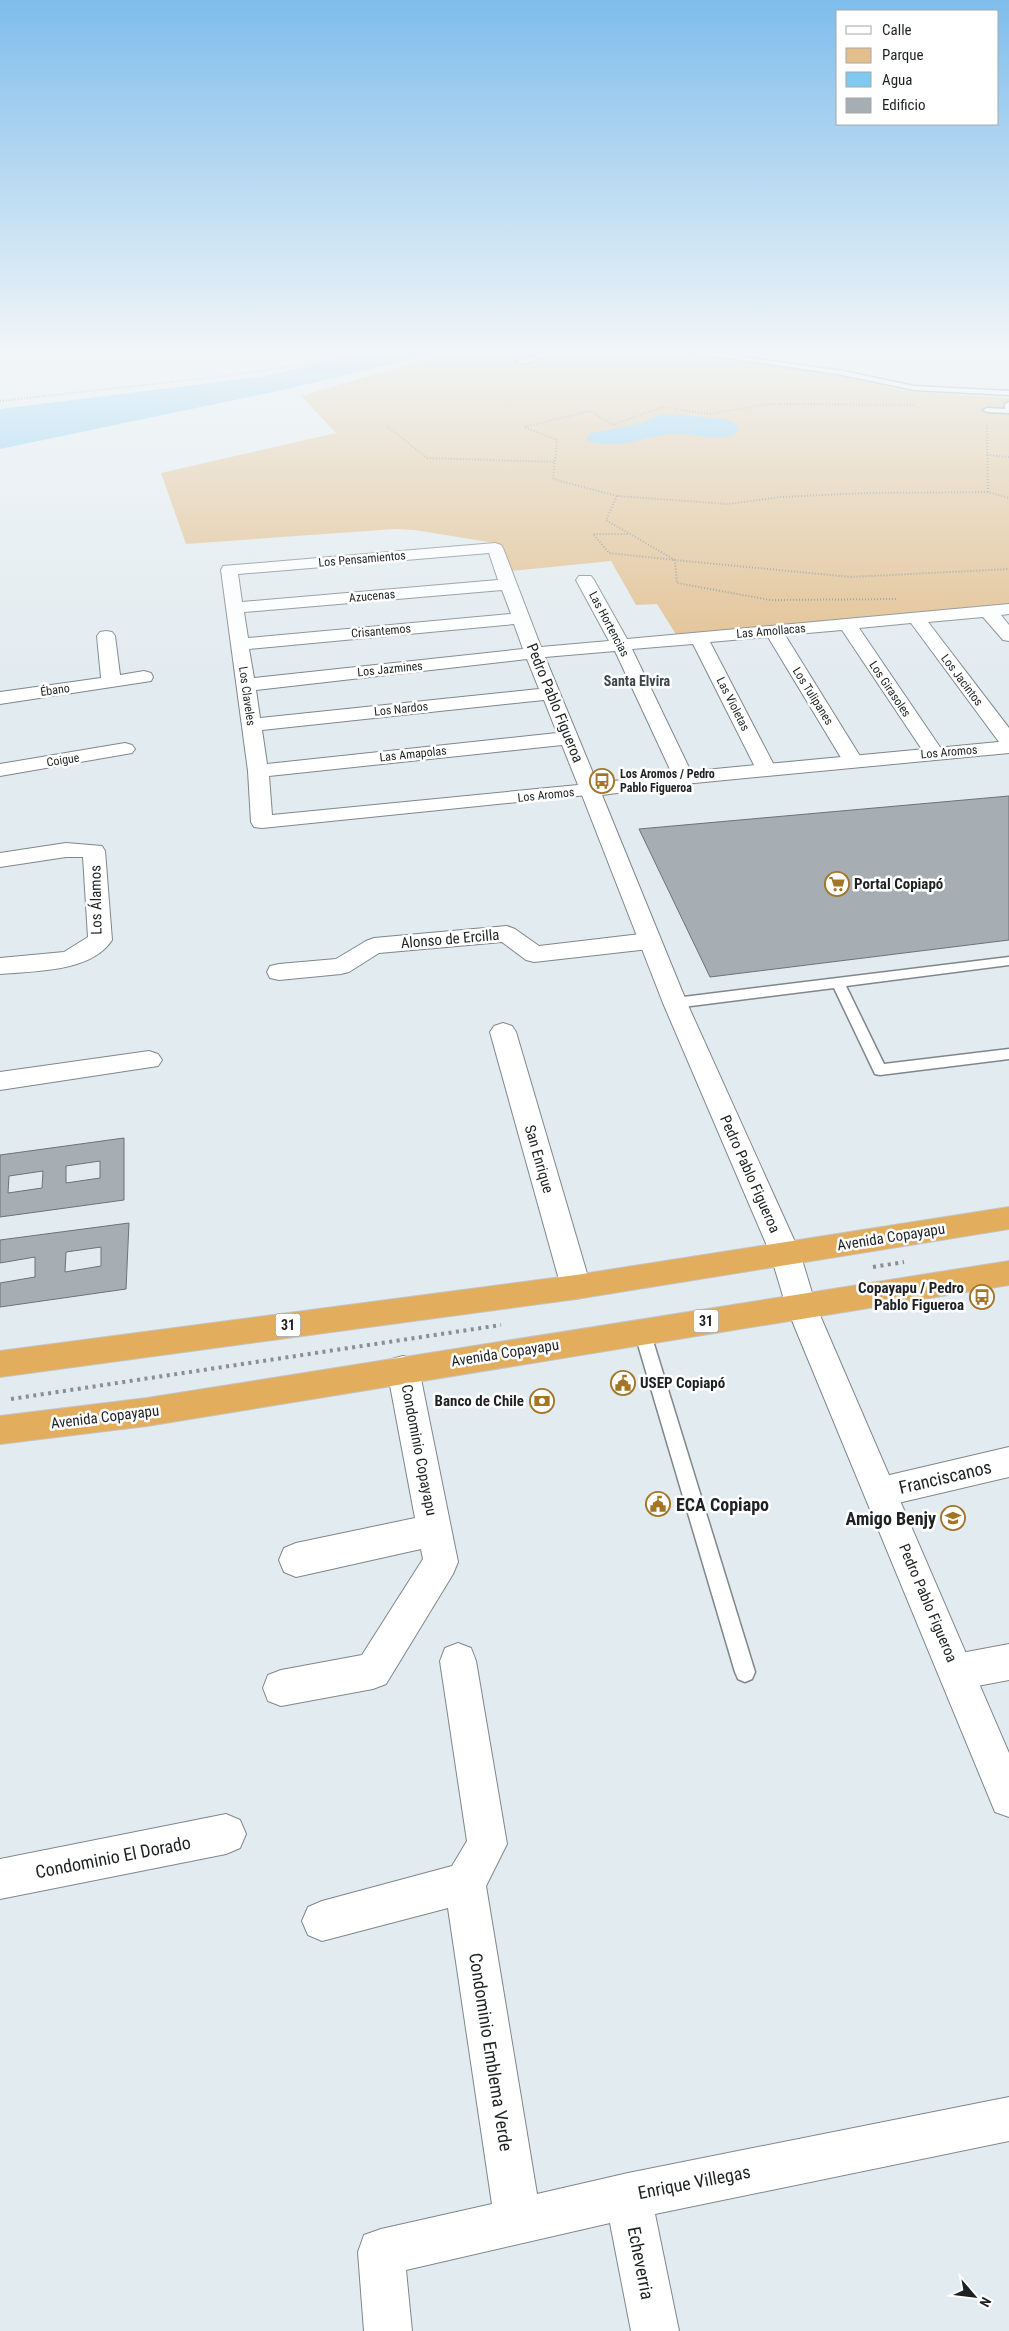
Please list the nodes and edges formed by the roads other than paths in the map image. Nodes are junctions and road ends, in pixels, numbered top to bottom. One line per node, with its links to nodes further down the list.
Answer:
1 (495, 548): 2 (street, Los Pensamientos); 4 (street, Pedro Pablo Figueroa)
2 (229, 570): 5 (street, Los Claveles)
3 (585, 580): 16 (street, Las Hortencias)
4 (509, 584): 5 (street, Azucenas); 8 (street, Pedro Pablo Figueroa)
5 (235, 608): 15 (street, Los Claveles)
6 (1009, 610): 7 (street, Las Amollacas)
7 (988, 611): 9 (street, Las Amollacas); 13 (street)
8 (522, 618): 15 (street, Crisantemos); 17 (street, Pedro Pablo Figueroa)
9 (916, 618): 10 (street, Las Amollacas); 25 (street, Los Jacintos)
10 (847, 624): 11 (street, Las Amollacas); 28 (street, Los Girasoles)
11 (773, 631): 14 (street, Las Amollacas); 29 (street, Los Tulipanes)
12 (106, 636): 19 (street)
13 (1009, 636)
14 (699, 638): 16 (street, Las Amollacas); 30 (street, Las Violetas)
15 (240, 644): 20 (street, Los Claveles)
16 (621, 645): 17 (street, Las Amollacas); 33 (street, Las Hortencias)
17 (534, 653): 20 (street, Los Jazmines); 21 (street, Pedro Pablo Figueroa)
18 (144, 677): 19 (street, Ébano)
19 (111, 682): 22 (street, Ébano)
20 (246, 684): 23 (street, Los Claveles)
21 (551, 694): 23 (street, Los Nardos); 24 (street, Pedro Pablo Figueroa)
22 (0, 698)
23 (251, 725): 32 (street, Los Claveles)
24 (569, 738): 32 (street, Las Amapolas); 34 (street, Pedro Pablo Figueroa)
25 (1009, 742)
26 (1009, 747): 28 (street, Los Aromos)
27 (125, 749): 31 (street, Coigue)
28 (934, 753): 29 (street, Los Aromos)
29 (853, 761): 30 (street, Los Aromos)
30 (766, 769): 33 (street, Los Aromos)
31 (0, 770)
32 (258, 771): 35 (street, Los Claveles)
33 (684, 778): 34 (street, Los Aromos)
34 (590, 790): 35 (street, Los Aromos); 37 (street, Pedro Pablo Figueroa)
35 (262, 822)
36 (0, 860): 39 (street, Los Álamos)
37 (649, 941): 40 (street, Alonso de Ercilla); 42 (street, Pedro Pablo Figueroa)
38 (1009, 961): 41 (lane)
39 (0, 966)
40 (279, 972)
41 (838, 982): 42 (lane); 44 (lane)
42 (675, 1003): 48 (street, Pedro Pablo Figueroa)
43 (503, 1032): 50 (street, San Enrique)
44 (1009, 1054)
45 (149, 1060): 46 (street)
46 (0, 1081)
47 (1009, 1218): 48 (highway, Avenida Copayapu / 31)
48 (785, 1253): 50 (highway, Avenida Copayapu / 31); 51 (street, Pedro Pablo Figueroa)
49 (1009, 1273): 51 (highway, Avenida Copayapu / 31)
50 (576, 1287): 53 (highway, Avenida Copayapu / 31)
51 (801, 1306): 52 (highway, Avenida Copayapu / 31); 57 (street, Pedro Pablo Figueroa)
52 (642, 1331): 54 (highway, Avenida Copayapu / 31); 62 (lane)
53 (0, 1364)
54 (403, 1369): 55 (highway, Avenida Copayapu / 31); 58 (street, Condominio Copayapu)
55 (0, 1430)
56 (1009, 1462): 57 (street, Franciscanos)
57 (881, 1492): 63 (street, Pedro Pablo Figueroa)
58 (434, 1530): 59 (street, Condominio Copayapu); 64 (street, Condominio Copayapu)
59 (296, 1560)
60 (458, 1661): 68 (street)
61 (1009, 1662): 63 (street)
62 (745, 1672)
63 (956, 1672): 65 (street, Pedro Pablo Figueroa)
64 (281, 1688)
65 (1009, 1798)
66 (226, 1834): 67 (street, Condominio El Dorado)
67 (0, 1879)
68 (465, 1883): 69 (street); 72 (street, Condominio Emblema Verde)
69 (322, 1921)
70 (1009, 2119): 71 (street, Enrique Villegas)
71 (628, 2196): 72 (street, Enrique Villegas); 74 (street, Echeverria)
72 (518, 2221): 73 (street, Enrique Villegas)
73 (388, 2331)
74 (655, 2331)

